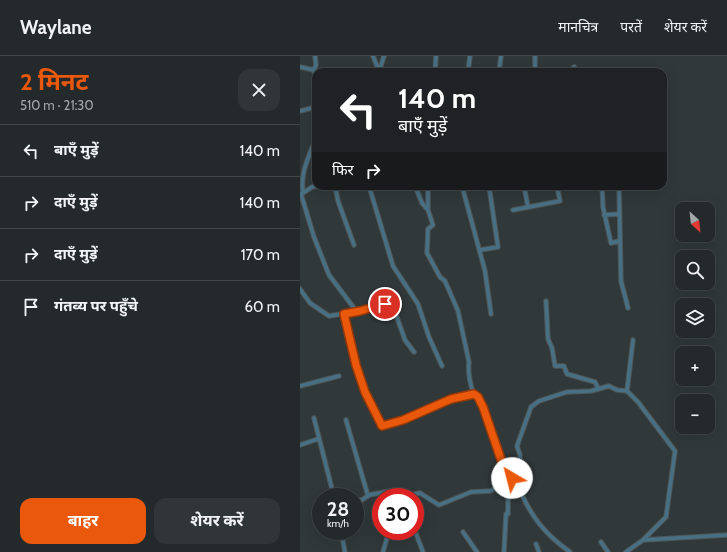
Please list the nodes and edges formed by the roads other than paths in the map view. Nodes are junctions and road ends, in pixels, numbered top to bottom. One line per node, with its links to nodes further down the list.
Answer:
1 (315, 56): 9 (street)
2 (374, 56): 10 (street)
3 (384, 56): 11 (street)
4 (436, 56): 12 (street)
5 (470, 56): 13 (street)
6 (501, 56): 14 (street)
7 (535, 56): 15 (street)
8 (300, 68): 16 (street)
9 (315, 68)
10 (378, 68)
11 (380, 68)
12 (435, 68)
13 (468, 68)
14 (500, 68)
15 (535, 68)
16 (312, 70)
17 (312, 108): 18 (street)
18 (300, 111)
19 (312, 149): 31 (street)
20 (312, 187): 31 (street)
21 (336, 190): 38 (street)
22 (370, 190): 48 (street)
23 (417, 190): 33 (street)
24 (428, 190): 33 (street)
25 (463, 190): 39 (street)
26 (490, 190): 39 (street)
27 (525, 190): 32 (street)
28 (558, 190): 32 (street)
29 (602, 190): 36 (street)
30 (619, 190): 35 (street)
31 (301, 193): 43 (street)
32 (528, 207): 34 (street)
33 (428, 210): 53 (street)
34 (513, 210)
35 (619, 214): 36 (street); 37 (street)
36 (604, 215): 37 (street)
37 (619, 241): 42 (street)
38 (354, 245)
39 (480, 250): 45 (street)
40 (300, 289): 44 (street)
41 (546, 301): 51 (street)
42 (628, 308)
43 (357, 312): 44 (street); 47 (street)
44 (344, 314): 53 (street)
45 (491, 314)
46 (633, 340): 52 (street)
47 (414, 352)
48 (442, 366)
49 (339, 376): 50 (street)
50 (300, 386)
51 (598, 388): 52 (street); 59 (street)
52 (628, 391): 71 (street)
53 (474, 394): 58 (street)
54 (314, 418): 56 (street)
55 (346, 420): 64 (street)
56 (318, 439): 57 (street); 61 (street)
57 (300, 445)
58 (509, 480): 59 (street); 60 (street)
59 (520, 480): 63 (street)
60 (507, 484): 62 (street); 64 (street)
61 (332, 488)
62 (508, 490): 63 (street); 78 (street)
63 (520, 490): 80 (street)
64 (368, 496): 65 (street)
65 (364, 499)
66 (463, 532): 77 (street)
67 (727, 535): 71 (street)
68 (343, 540): 74 (street)
69 (387, 540): 75 (street)
70 (418, 540): 76 (street)
71 (643, 540): 82 (street)
72 (601, 542): 81 (street)
73 (536, 544): 79 (street)
74 (345, 552)
75 (384, 552)
76 (422, 552)
77 (477, 552)
78 (504, 552)
79 (539, 552)
80 (570, 552)
81 (608, 552)
82 (626, 552)

